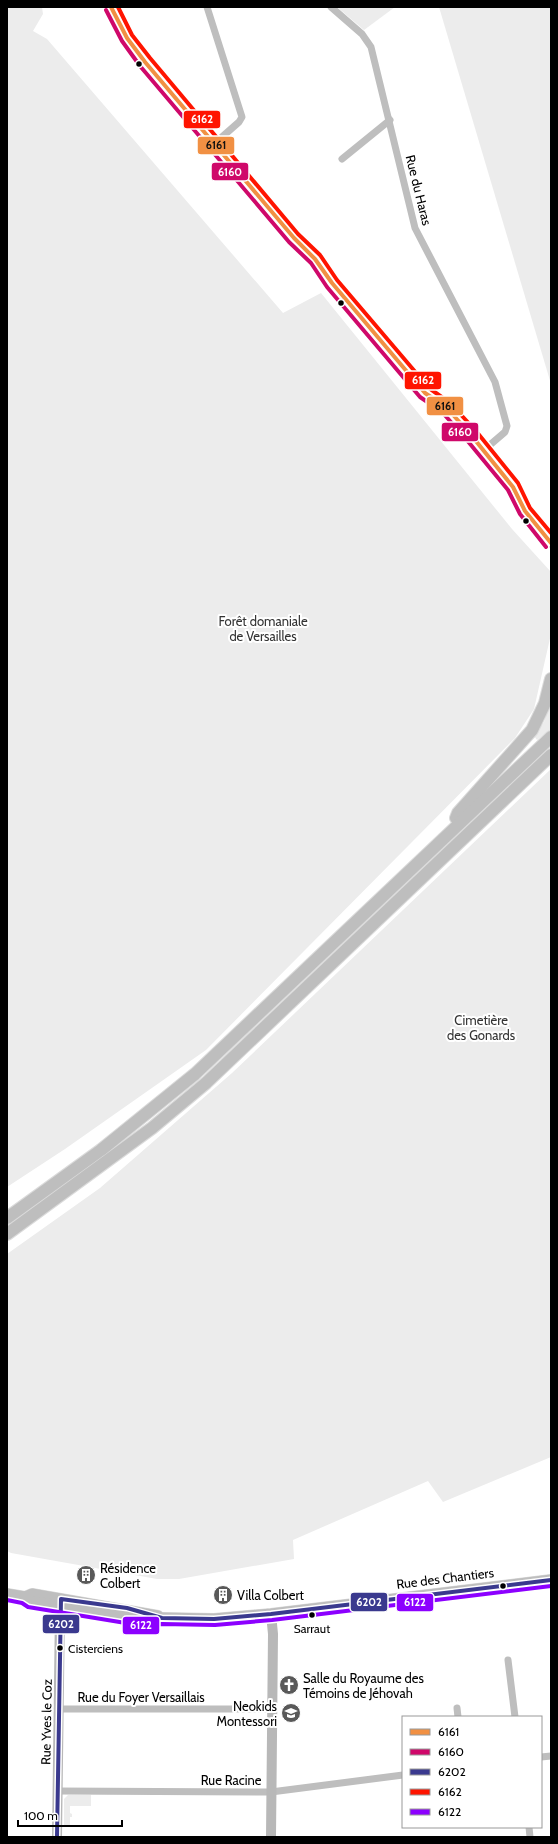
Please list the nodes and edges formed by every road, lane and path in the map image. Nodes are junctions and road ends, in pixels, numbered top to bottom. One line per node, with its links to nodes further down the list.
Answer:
1 (111, 7): 5 (main road)
2 (207, 7): 5 (street)
3 (332, 7): 4 (street, Rue du Haras)
4 (390, 120): 6 (street); 7 (street, Rue du Haras)
5 (214, 144): 7 (main road)
6 (342, 159)
7 (484, 450): 8 (main road)
8 (551, 543)
9 (551, 678): 12 (highway)
10 (551, 737): 12 (highway)
11 (551, 755): 14 (highway)
12 (450, 832): 13 (highway)
13 (7, 1218)
14 (7, 1234)
15 (551, 1580): 18 (main road, Rue des Chantiers)
16 (7, 1594): 17 (main road, Rue des Chantiers)
17 (60, 1603): 18 (main road, Rue des Chantiers); 21 (main road, Rue Yves le Coz)
18 (271, 1614): 22 (main road)
19 (508, 1660): 24 (street)
20 (457, 1708): 23 (street)
21 (59, 1709): 22 (street, Rue du Foyer Versaillais); 26 (main road, Rue Yves le Coz)
22 (271, 1709): 27 (main road)
23 (458, 1716)
24 (515, 1716)
25 (402, 1775): 27 (street, Rue Racine)
26 (58, 1791): 27 (street, Rue Racine); 28 (main road, Rue Yves le Coz)
27 (271, 1792): 29 (main road)
28 (57, 1837)
29 (271, 1837)

